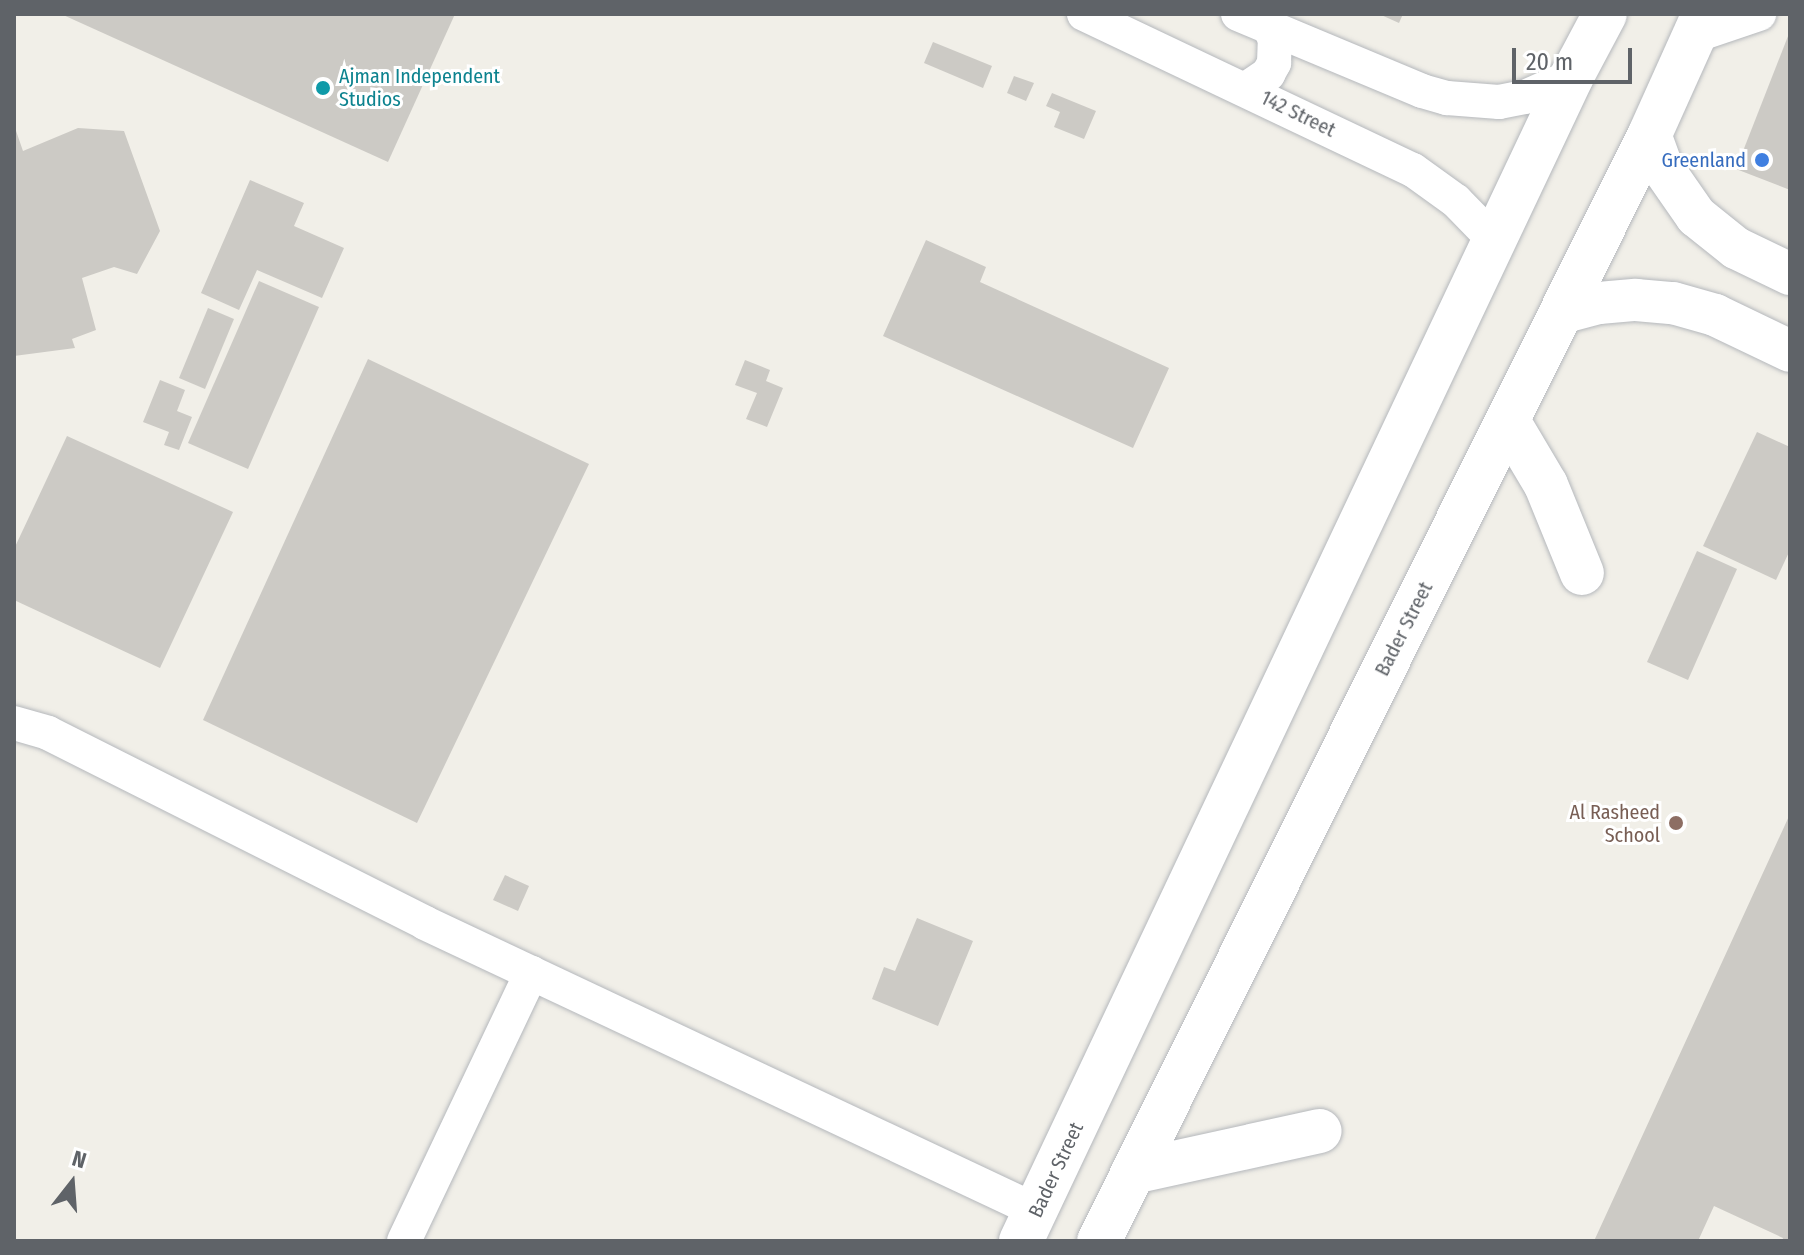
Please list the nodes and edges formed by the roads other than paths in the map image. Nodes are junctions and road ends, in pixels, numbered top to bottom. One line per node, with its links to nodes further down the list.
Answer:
1 (1084, 14): 8 (street, 142 Street)
2 (1238, 14): 6 (street)
3 (1605, 14): 7 (main road, Bader Street)
4 (1759, 14): 5 (street)
5 (1699, 25): 9 (main road, Bader Street)
6 (1270, 29): 7 (street); 8 (street)
7 (1572, 76): 10 (main road, Bader Street)
8 (1246, 89): 10 (street, 142 Street)
9 (1650, 134): 11 (street); 12 (main road, Bader Street)
10 (1495, 241): 20 (main road, Bader Street)
11 (1790, 274)
12 (1561, 313): 13 (street); 14 (main road, Bader Street)
13 (1790, 351)
14 (1508, 421): 15 (main road); 19 (main road, Bader Street)
15 (1582, 573)
16 (14, 723): 17 (street)
17 (531, 973): 20 (street); 21 (street)
18 (1320, 1131): 19 (main road)
19 (1133, 1172): 22 (main road, Bader Street)
20 (1029, 1226)
21 (404, 1241)
22 (1099, 1241)

